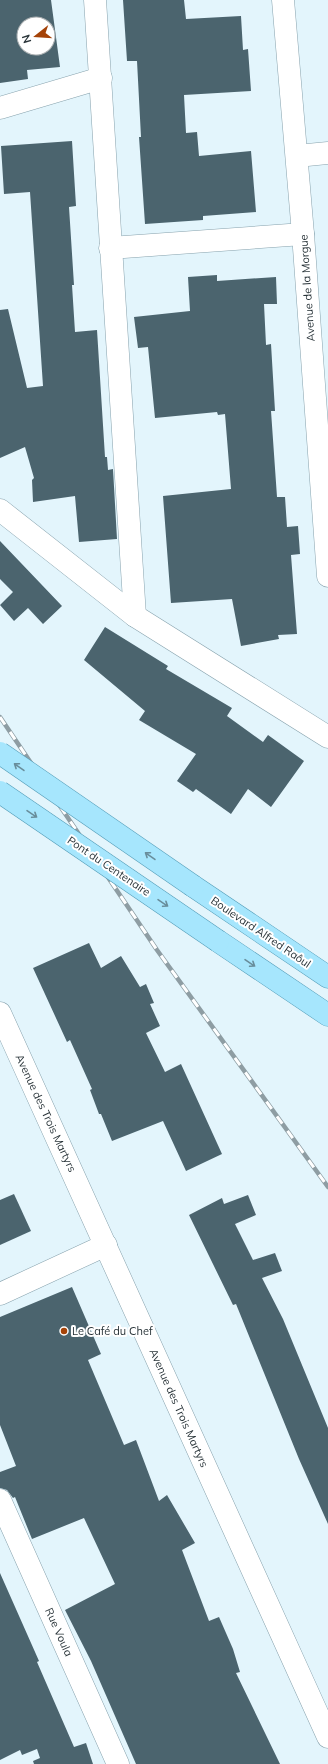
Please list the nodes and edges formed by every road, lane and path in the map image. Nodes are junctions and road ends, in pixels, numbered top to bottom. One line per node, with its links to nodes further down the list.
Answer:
1 (95, 0): 3 (street)
2 (283, 0): 6 (street, Avenue de la Morgue)
3 (101, 78): 4 (street); 8 (street)
4 (0, 108)
5 (328, 153): 6 (street)
6 (297, 156): 7 (street, Avenue de la Morgue)
7 (303, 234): 8 (street); 9 (street, Avenue de la Morgue)
8 (110, 248): 12 (street)
9 (325, 486): 11 (street, Avenue de la Morgue)
10 (0, 510): 12 (street)
11 (328, 576)
12 (135, 616): 13 (street)
13 (328, 737)
14 (0, 753): 16 (main road, Boulevard Alfred Raôul, one-way to 14, bridge)
15 (0, 792): 18 (main road, Pont du Centenaire, one-way to 18, bridge)
16 (328, 977)
17 (0, 1013): 19 (street, Avenue des Trois Martyrs)
18 (328, 1015)
19 (106, 1246): 20 (street); 22 (street, Avenue des Trois Martyrs)
20 (0, 1294)
21 (0, 1500): 23 (street, Rue Voula)
22 (328, 1737)
23 (118, 1764)

